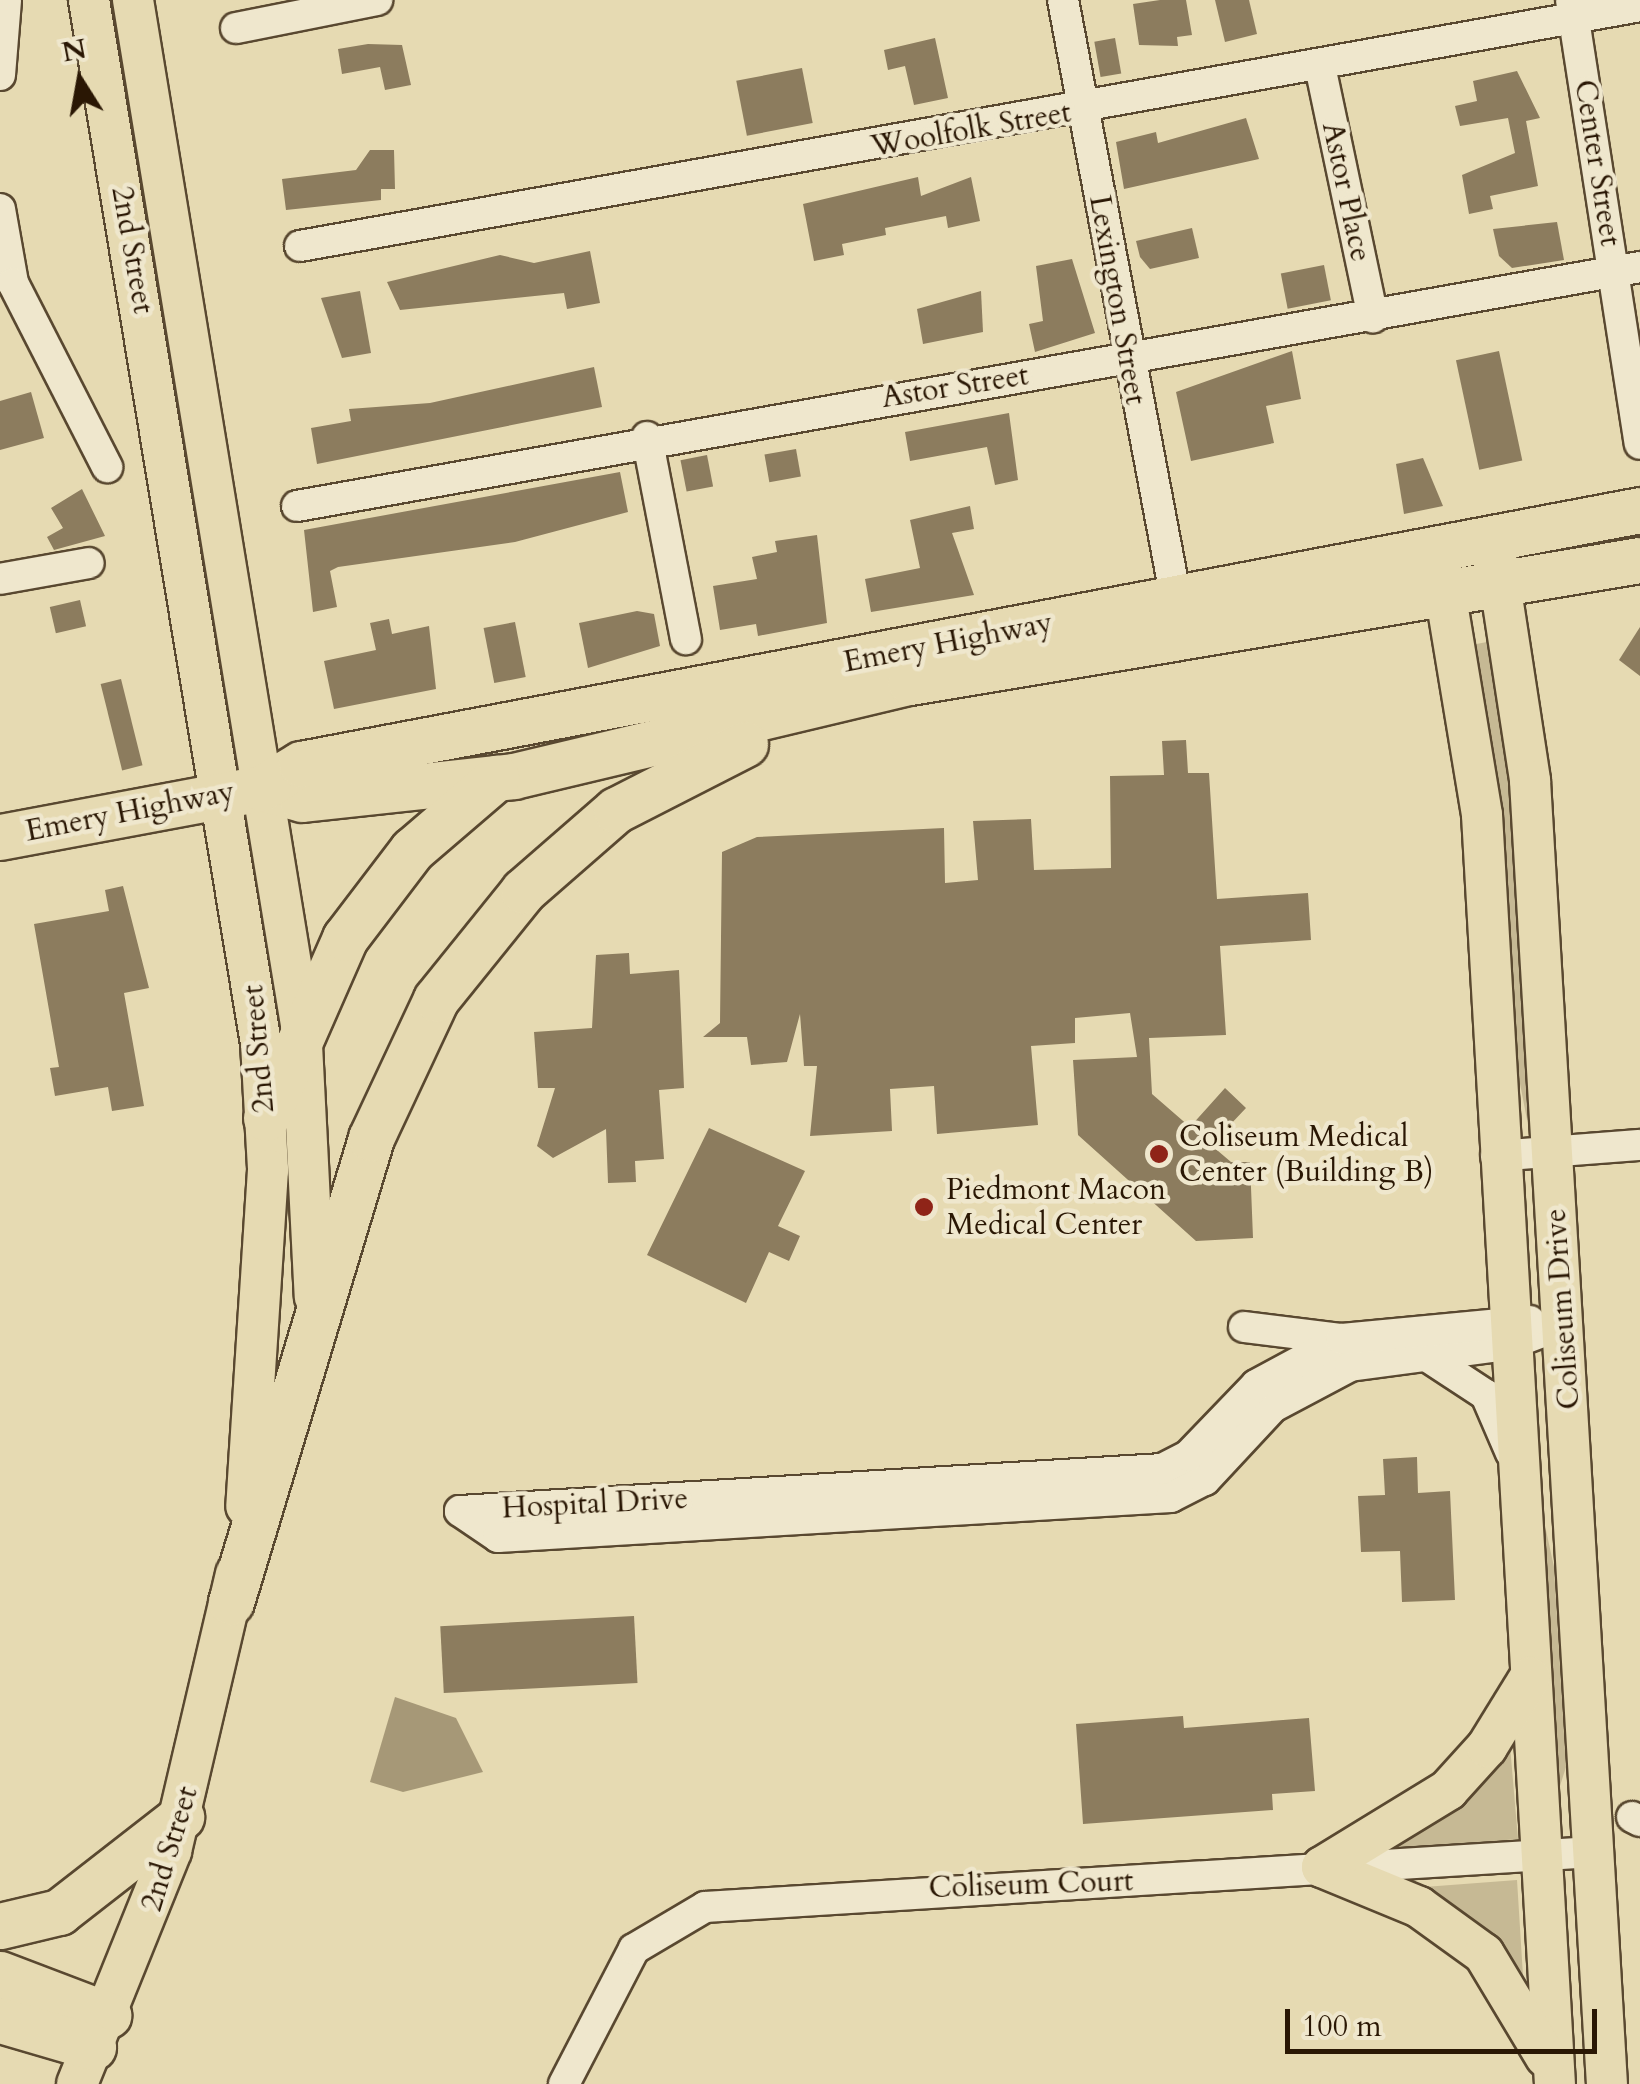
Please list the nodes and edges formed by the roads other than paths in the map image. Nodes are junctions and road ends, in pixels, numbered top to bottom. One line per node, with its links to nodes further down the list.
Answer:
1 (6, 0): 10 (street)
2 (89, 0): 35 (main road, 2nd Street)
3 (133, 0): 35 (main road, 2nd Street)
4 (378, 0): 8 (street)
5 (1063, 0): 11 (street, Lexington Street)
6 (1640, 6): 7 (street, Woolfolk Street)
7 (1572, 8): 9 (street, Woolfolk Street); 14 (street, Center Street)
8 (236, 28)
9 (1320, 66): 11 (street, Woolfolk Street); 16 (street, Astor Place)
10 (0, 76)
11 (1084, 110): 13 (street, Woolfolk Street); 17 (street, Lexington Street)
12 (0, 209): 15 (street)
13 (300, 246)
14 (1627, 270): 16 (street, Astor Street); 19 (street, Center Street)
15 (7, 285): 20 (street)
16 (1373, 316): 17 (street, Astor Street)
17 (1128, 359): 18 (street, Astor Street); 30 (street, Lexington Street)
18 (647, 437): 21 (street, Astor Street); 31 (street)
19 (1640, 444)
20 (107, 467)
21 (297, 506)
22 (1640, 510): 23 (highway, Emery Highway)
23 (1492, 537): 24 (highway, Emery Highway); 28 (main road, Coliseum Drive)
24 (1437, 547): 29 (main road, Coliseum Drive); 30 (highway, Emery Highway)
25 (1640, 560): 28 (highway, Emery Highway)
26 (89, 563): 27 (street)
27 (0, 579)
28 (1502, 585): 29 (highway, Emery Highway); 40 (main road, Coliseum Drive)
29 (1448, 594): 32 (highway, Emery Highway); 41 (main road, Coliseum Drive)
30 (1176, 600): 33 (highway, Emery Highway)
31 (686, 639)
32 (910, 682): 34 (highway, Emery Highway); 46 (highway)
33 (570, 714): 34 (highway); 35 (highway, Emery Highway)
34 (496, 778): 35 (highway, Emery Highway); 37 (highway)
35 (243, 791): 36 (highway, Emery Highway); 37 (main road, 2nd Street); 38 (main road, 2nd Street)
36 (0, 838)
37 (301, 1025): 38 (highway); 46 (main road, 2nd Street)
38 (266, 1118): 49 (main road, 2nd Street)
39 (1640, 1145): 40 (street)
40 (1553, 1151): 41 (street); 42 (main road, Coliseum Drive)
41 (1496, 1156): 44 (main road, Coliseum Drive)
42 (1563, 1324): 44 (street, Hospital Drive); 52 (main road, Coliseum Drive)
43 (1244, 1327): 45 (street)
44 (1507, 1332): 45 (street, Hospital Drive); 47 (street, Hospital Drive); 48 (main road, Coliseum Drive)
45 (1340, 1339): 47 (street, Hospital Drive)
46 (314, 1342): 49 (highway)
47 (1425, 1356): 48 (street)
48 (1515, 1464): 50 (main road, Coliseum Drive)
49 (231, 1602): 51 (main road, 2nd Street)
50 (1530, 1677): 53 (main road, Coliseum Drive); 54 (main road)
51 (181, 1817): 55 (highway); 58 (main road, 2nd Street)
52 (1593, 1852): 53 (street, Coliseum Court); 61 (main road, Coliseum Drive)
53 (1542, 1855): 54 (street, Coliseum Court); 60 (main road, Coliseum Drive)
54 (1322, 1868): 59 (street, Coliseum Court); 60 (main road)
55 (0, 1926)
56 (0, 1974): 58 (highway)
57 (0, 2020): 58 (highway)
58 (93, 2049)
59 (564, 2084)
60 (1555, 2084)
61 (1607, 2084)

